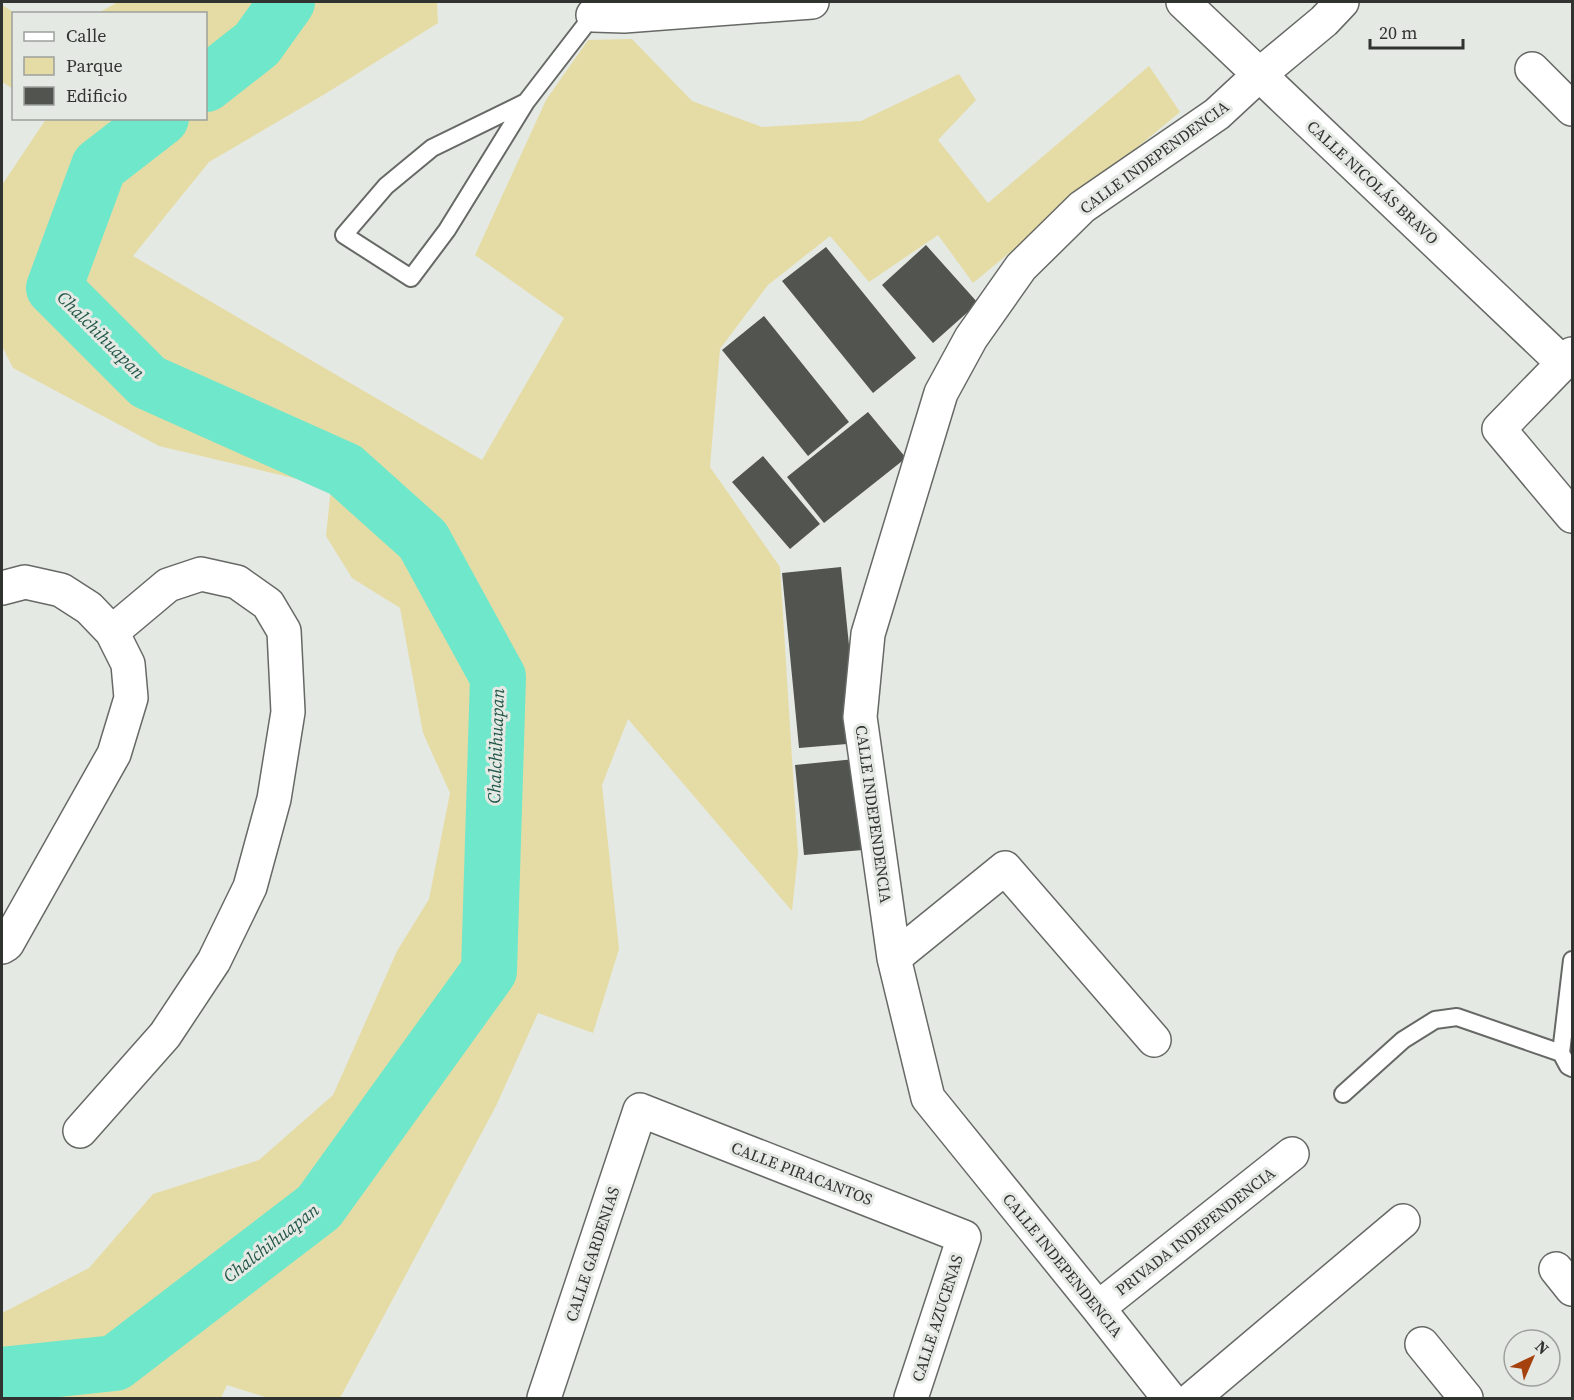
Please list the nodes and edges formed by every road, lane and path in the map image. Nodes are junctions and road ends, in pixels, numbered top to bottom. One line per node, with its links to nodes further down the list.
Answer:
1 (812, 2): 3 (street)
2 (1183, 2): 6 (street, CALLE NICOLÁS BRAVO)
3 (597, 8): 7 (lane)
4 (1324, 8): 6 (street, CALLE INDEPENDENCIA)
5 (1532, 69): 8 (street)
6 (1259, 75): 9 (street, CALLE NICOLÁS BRAVO); 14 (street, CALLE INDEPENDENCIA)
7 (526, 102): 7 (lane)
8 (1572, 109)
9 (1568, 358): 10 (street)
10 (1572, 516)
11 (2, 588): 12 (street)
12 (112, 632): 13 (street); 21 (street)
13 (2, 947)
14 (894, 958): 16 (street); 25 (street, CALLE INDEPENDENCIA)
15 (1572, 960): 17 (lane)
16 (1154, 1040)
17 (1561, 1053): 18 (lane); 19 (lane)
18 (1572, 1068)
19 (1343, 1094)
20 (640, 1110): 24 (street, CALLE PIRACANTOS); 27 (street, CALLE GARDENIAS)
21 (80, 1131)
22 (1292, 1154): 25 (street, PRIVADA INDEPENDENCIA)
23 (1403, 1221): 30 (street)
24 (964, 1237): 28 (street, CALLE AZUCENAS)
25 (1098, 1308): 29 (street, CALLE INDEPENDENCIA)
26 (1422, 1344): 31 (street)
27 (544, 1398)
28 (911, 1398)
29 (1169, 1398)
30 (1193, 1398)
31 (1466, 1398)

